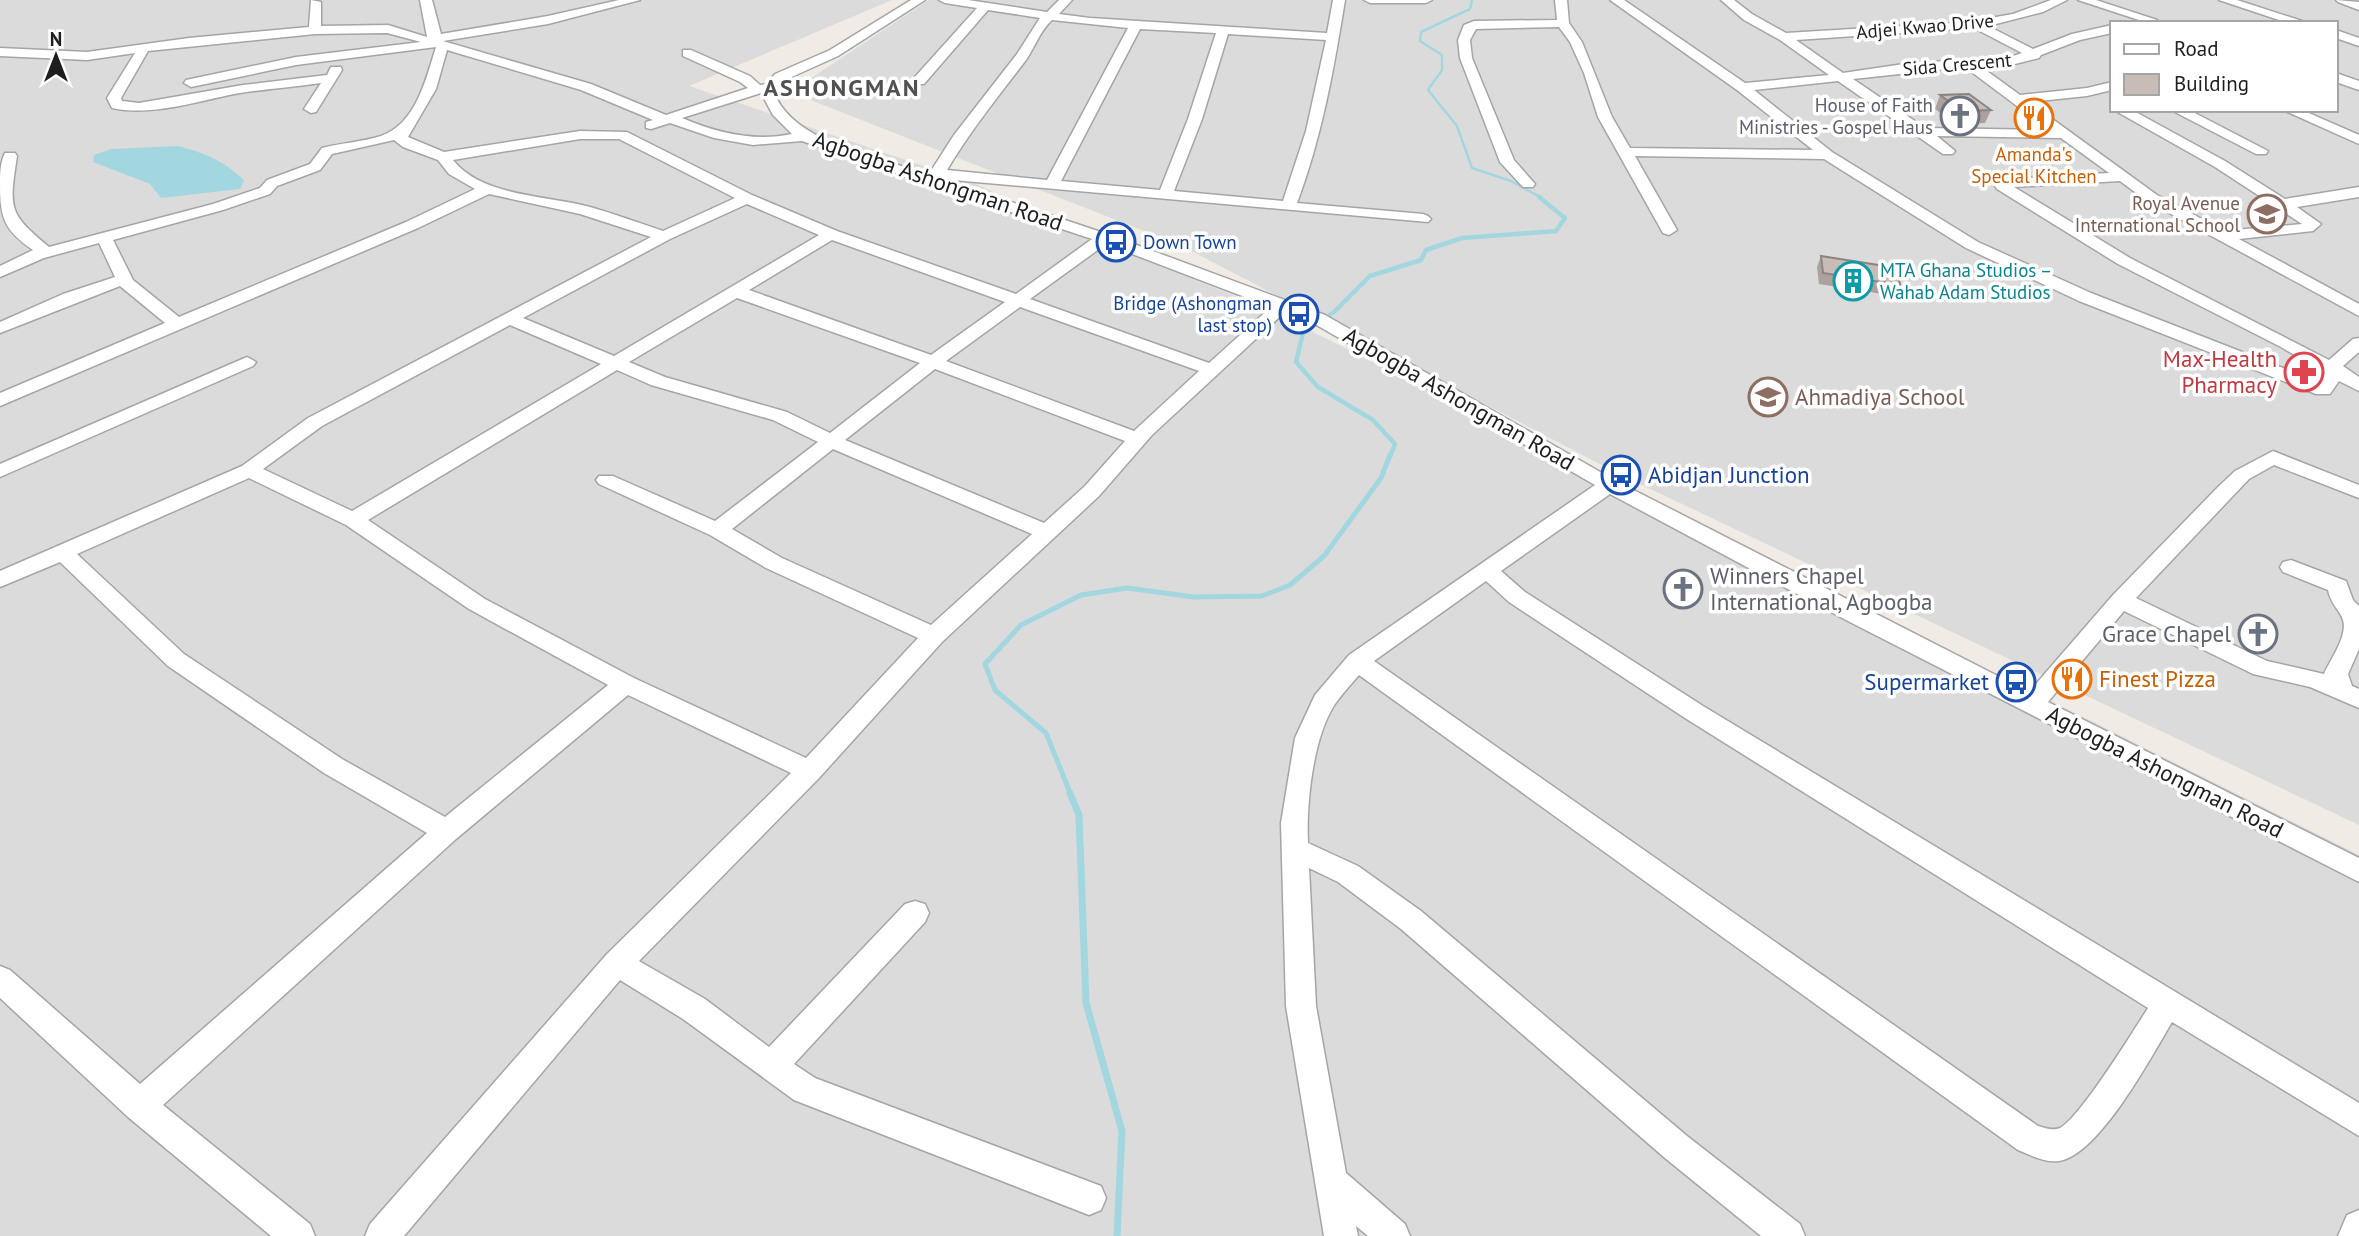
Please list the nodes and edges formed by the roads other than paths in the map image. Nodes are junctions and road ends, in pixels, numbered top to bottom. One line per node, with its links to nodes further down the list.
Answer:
1 (426, 0): 35 (street)
2 (634, 0): 18 (street)
3 (892, 0): 19 (street)
4 (945, 0): 21 (street)
5 (1066, 0): 23 (street)
6 (1322, 0): 16 (street)
7 (1370, 0): 8 (street)
8 (1426, 0): 22 (street)
9 (1561, 0): 26 (street)
10 (1616, 0): 50 (street)
11 (1727, 0): 34 (street)
12 (2061, 0): 27 (street, Adjei Kwao Drive)
13 (2084, 0): 24 (street)
14 (2225, 0): 25 (street)
15 (2342, 0): 20 (street)
16 (1339, 1): 33 (street)
17 (315, 2): 30 (street)
18 (613, 2): 35 (street)
19 (916, 2): 51 (street)
20 (2359, 6)
21 (984, 7): 23 (street); 46 (street)
22 (1430, 13)
23 (1049, 16): 28 (street); 73 (street)
24 (2148, 21)
25 (2295, 21)
26 (1563, 23): 68 (street); 75 (street)
27 (1973, 23): 34 (street, Adjei Kwao Drive); 40 (street)
28 (1136, 24): 31 (street); 74 (street)
29 (2110, 29): 40 (street, Sida Crescent)
30 (315, 30): 35 (street); 37 (street)
31 (1223, 31): 33 (street); 78 (street)
32 (2338, 35): 36 (street)
33 (1334, 37): 81 (street)
34 (1784, 37): 43 (street)
35 (435, 42): 41 (street); 59 (street); 60 (street)
36 (2359, 42)
37 (144, 48): 38 (street); 44 (street)
38 (0, 52)
39 (687, 53): 51 (street)
40 (2035, 55): 42 (street, Sida Crescent)
41 (345, 56): 44 (street); 47 (street)
42 (1970, 65): 43 (street, Sida Crescent); 53 (street)
43 (1839, 76): 50 (street, Sida Crescent); 61 (street)
44 (331, 78): 55 (street)
45 (2338, 78): 49 (street)
46 (919, 80)
47 (171, 86)
48 (2110, 86): 52 (street)
49 (2359, 86)
50 (1742, 87): 69 (street)
51 (765, 90): 59 (street); 64 (street, Agbogba Ashongman Road)
52 (2087, 92): 53 (street); 54 (street)
53 (2020, 99): 62 (street)
54 (2104, 101)
55 (311, 109)
56 (2125, 112): 80 (street)
57 (2182, 112): 67 (street)
58 (2295, 112): 65 (street)
59 (668, 119): 63 (street); 64 (street)
60 (403, 129): 71 (street); 85 (street)
61 (1923, 132): 62 (street); 66 (street)
62 (2066, 134): 72 (street)
63 (622, 135): 71 (street); 79 (street)
64 (804, 136): 73 (street, Agbogba Ashongman Road)
65 (2359, 140)
66 (1948, 151)
67 (2261, 151)
68 (1623, 152): 69 (street); 83 (street)
69 (1827, 155): 106 (street)
70 (10, 156): 89 (street)
71 (443, 158): 76 (street)
72 (2121, 177): 87 (street); 104 (street)
73 (934, 178): 74 (street); 88 (street, Agbogba Ashongman Road)
74 (1052, 184): 78 (street)
75 (1528, 184)
76 (487, 189): 86 (street); 97 (street)
77 (2359, 192): 80 (street)
78 (1165, 196): 81 (street)
79 (747, 198): 84 (street); 86 (street)
80 (2285, 204): 87 (street)
81 (1288, 207): 82 (street)
82 (1423, 219)
83 (1669, 230)
84 (831, 234): 92 (street); 93 (street)
85 (103, 236): 89 (street); 91 (street)
86 (664, 236): 96 (street)
87 (2220, 236): 95 (street)
88 (1104, 238): 93 (street); 94 (street, Agbogba Ashongman Road)
89 (40, 254): 90 (street)
90 (0, 272)
91 (124, 279): 97 (street); 98 (street)
92 (734, 291): 101 (street); 102 (street)
93 (1019, 299): 101 (street); 103 (street)
94 (1284, 304): 103 (street); 113 (street, Agbogba Ashongman Road)
95 (2359, 311)
96 (510, 319): 102 (street); 110 (street)
97 (178, 325): 107 (street)
98 (0, 328)
99 (2359, 343): 104 (street)
100 (247, 362): 111 (street)
101 (933, 362): 108 (street); 109 (street)
102 (617, 364): 109 (street); 115 (street)
103 (1210, 369): 108 (street)
104 (2336, 371): 105 (street); 106 (street)
105 (2359, 385)
106 (2323, 390)
107 (0, 400)
108 (1137, 439): 117 (street)
109 (833, 442): 116 (street); 117 (street)
110 (249, 470): 115 (street); 118 (street)
111 (0, 471)
112 (606, 480): 116 (street)
113 (1609, 485): 120 (street); 127 (street, Agbogba Ashongman Road)
114 (2359, 492): 122 (street)
115 (353, 520): 125 (street)
116 (717, 530): 123 (street)
117 (1046, 532): 123 (street)
118 (63, 553): 121 (street); 129 (street)
119 (2291, 567): 126 (street)
120 (1486, 569): 124 (street); 135 (street)
121 (0, 580)
122 (2121, 600): 126 (street); 127 (street)
123 (934, 636): 128 (street)
124 (1357, 661): 130 (street); 135 (street)
125 (626, 684): 128 (street); 129 (street)
126 (2350, 695)
127 (2032, 705): 131 (street, Agbogba Ashongman Road)
128 (810, 771): 133 (street)
129 (447, 831): 137 (street)
130 (1295, 849): 139 (street); 146 (street)
131 (2359, 870)
132 (915, 913): 136 (street)
133 (617, 963): 136 (street); 143 (street)
134 (0, 979): 137 (street)
135 (2168, 1003): 138 (street)
136 (771, 1067): 140 (street)
137 (139, 1106): 142 (street)
138 (2359, 1121)
139 (1332, 1182): 144 (street); 145 (street)
140 (1089, 1198)
141 (2359, 1227): 147 (street)
142 (298, 1236)
143 (383, 1236)
144 (1341, 1236)
145 (1393, 1236)
146 (1788, 1236)
147 (2355, 1236)

